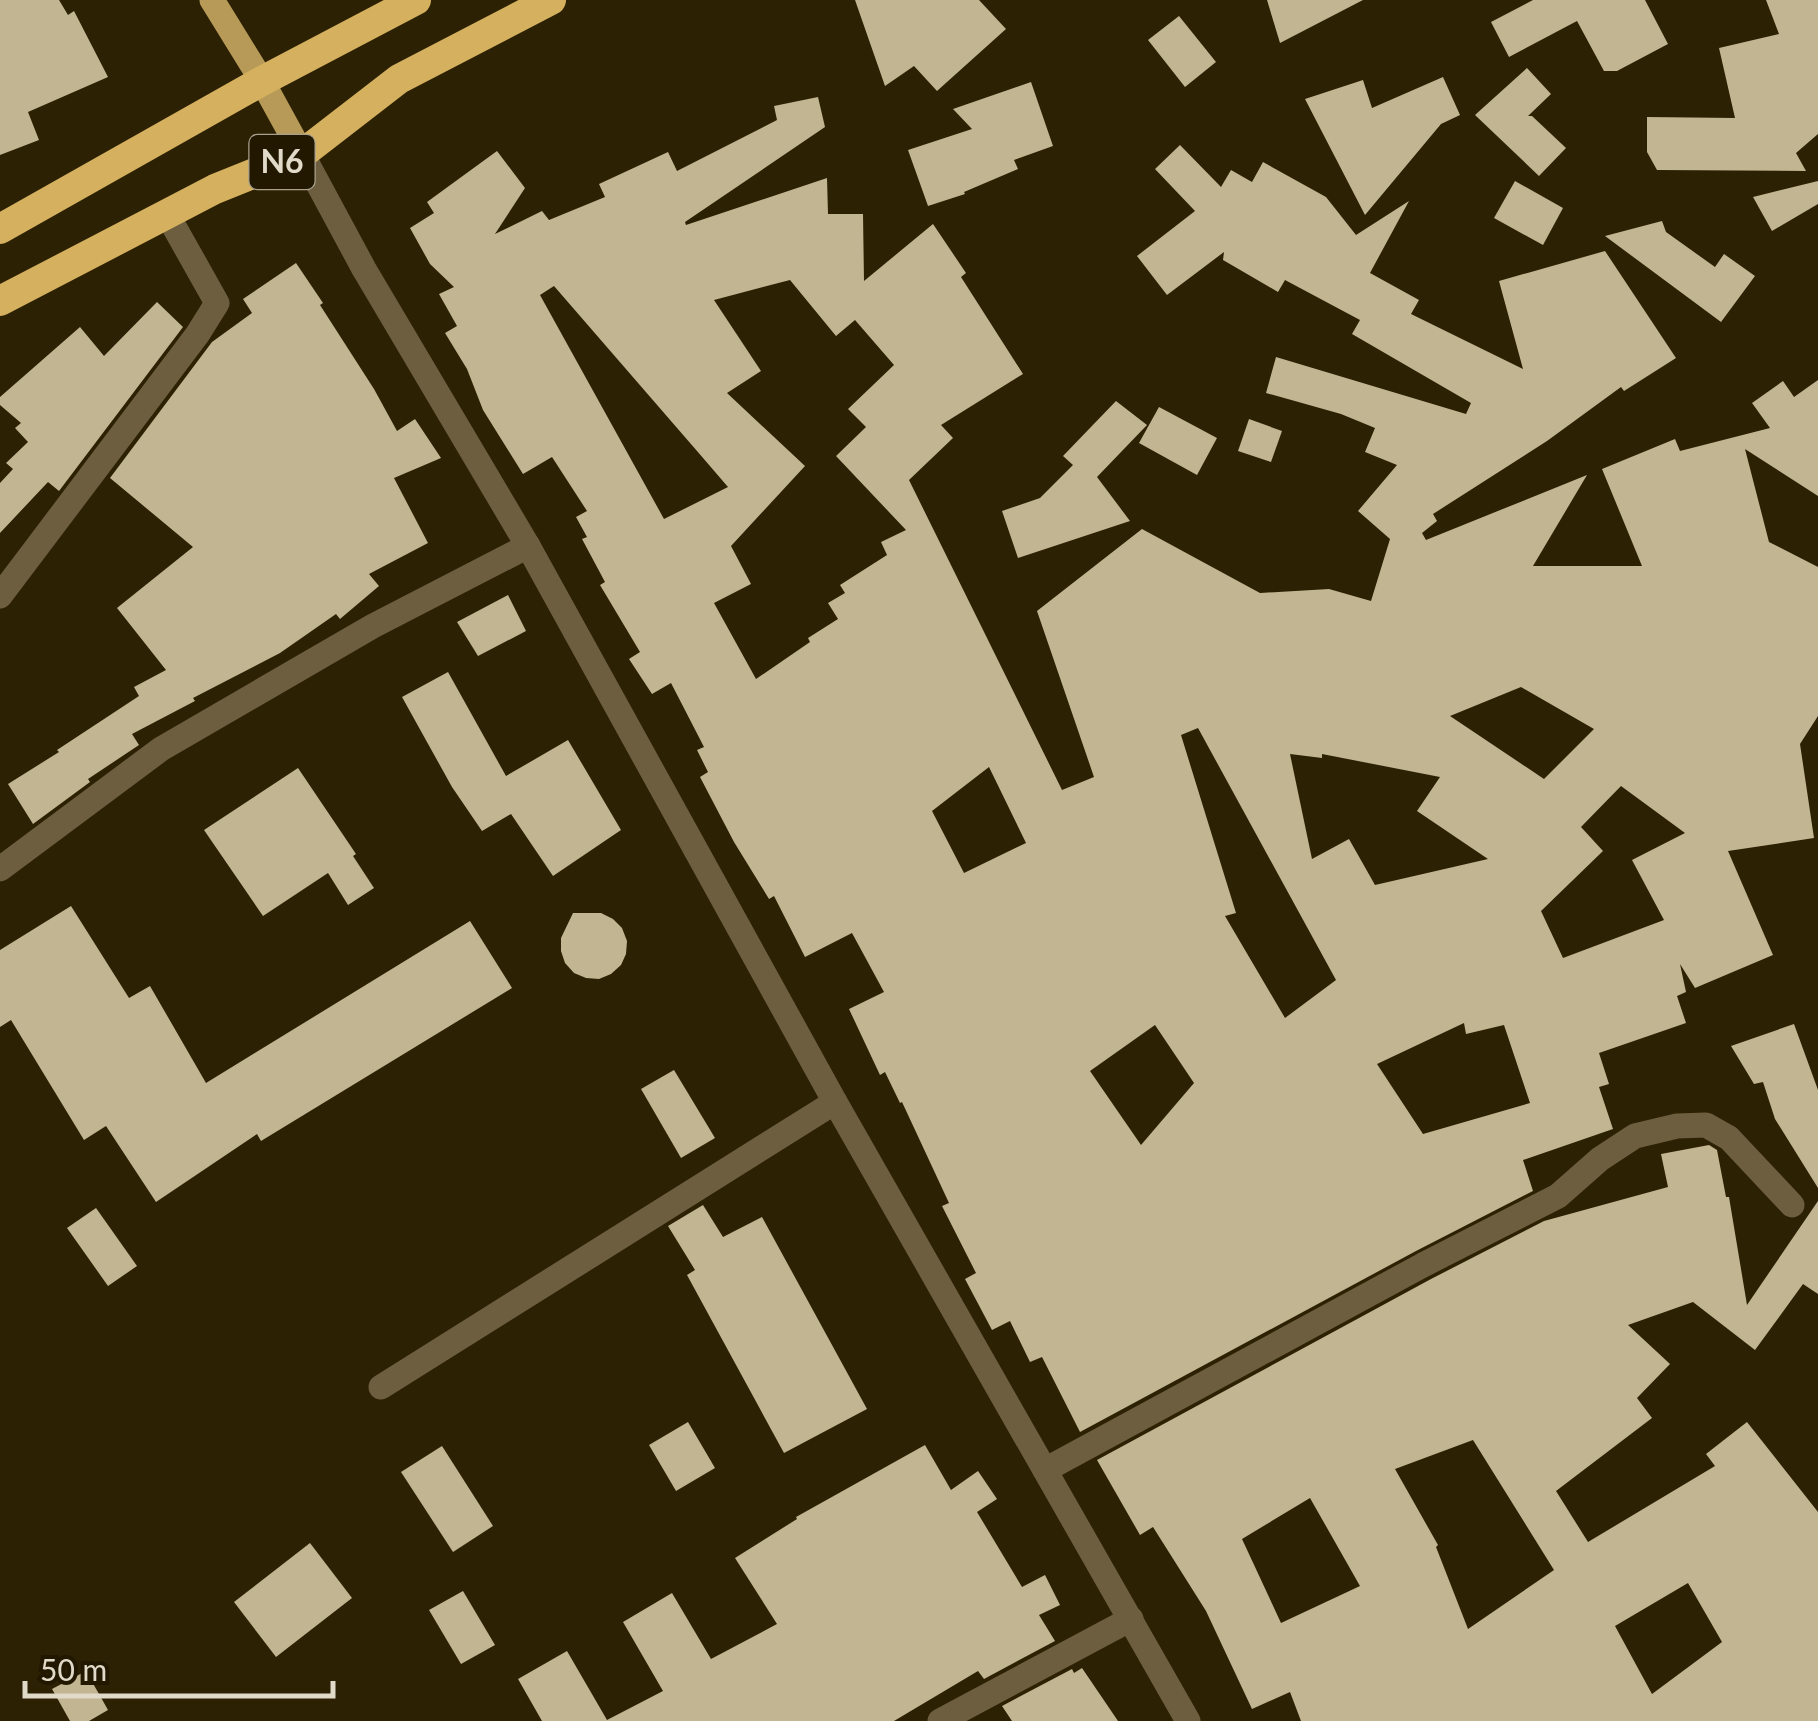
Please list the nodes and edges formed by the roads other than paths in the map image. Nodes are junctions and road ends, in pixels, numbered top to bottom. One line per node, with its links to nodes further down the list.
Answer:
1 (212, 0): 4 (main road)
2 (416, 0): 4 (highway, N6)
3 (551, 0): 5 (highway, N6)
4 (262, 81): 5 (main road); 7 (highway, N6)
5 (302, 154): 6 (highway, N6); 9 (street)
6 (167, 214): 8 (highway, N6); 10 (street)
7 (0, 230)
8 (0, 301)
9 (528, 546): 11 (street); 12 (street)
10 (0, 596)
11 (0, 869)
12 (834, 1102): 14 (street); 15 (street)
13 (1792, 1204): 15 (street)
14 (381, 1387)
15 (1045, 1470): 16 (street)
16 (1131, 1620): 17 (street); 18 (street)
17 (940, 1721)
18 (1188, 1721)

